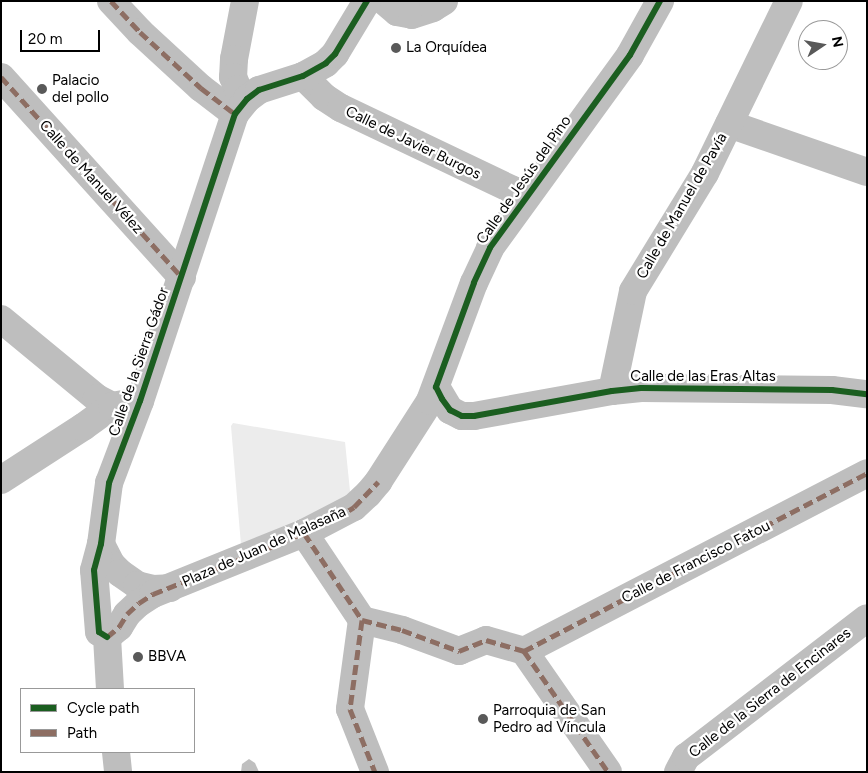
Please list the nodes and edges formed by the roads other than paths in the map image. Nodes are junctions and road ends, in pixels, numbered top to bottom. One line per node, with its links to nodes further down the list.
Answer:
1 (111, 1): 10 (street)
2 (245, 1): 10 (street)
3 (367, 1): 8 (street)
4 (384, 1): 5 (street)
5 (444, 1)
6 (660, 1): 13 (street, Calle de Jesús del Pino)
7 (789, 1): 11 (street, Calle de Manuel de Pavía)
8 (303, 76): 10 (street); 13 (street, Calle de Javier Burgos)
9 (1, 77): 14 (street, Calle de Manuel Vélez)
10 (241, 106): 14 (street, Calle de la Sierra Gádor)
11 (729, 124): 12 (street); 17 (street, Calle de Manuel de Pavía)
12 (867, 172)
13 (517, 208): 16 (street, Calle de Jesús del Pino)
14 (182, 277): 19 (street, Calle de la Sierra Gádor)
15 (1, 318): 20 (street)
16 (436, 387): 17 (street, Calle de las Eras Altas); 23 (street, Plaza de Juan de Malasaña)
17 (612, 391): 18 (street, Calle de las Eras Altas)
18 (867, 394)
19 (140, 401): 20 (street); 24 (street, Calle de la Sierra Gádor)
20 (112, 406): 22 (street)
21 (867, 472): 29 (street, Calle de Francisco Fatou)
22 (1, 480)
23 (304, 533): 25 (street, Plaza de Juan de Malasaña); 27 (street)
24 (101, 544): 25 (street); 28 (street, Calle de la Sierra Gádor)
25 (170, 588): 28 (street, Plaza de Juan de Malasaña)
26 (867, 618): 35 (street, Calle de la Sierra de Encinares)
27 (362, 620): 29 (street); 33 (street)
28 (107, 637): 30 (street)
29 (524, 651): 34 (street)
30 (110, 688)
31 (116, 753): 32 (street)
32 (118, 772)
33 (375, 772)
34 (608, 772)
35 (678, 772)

